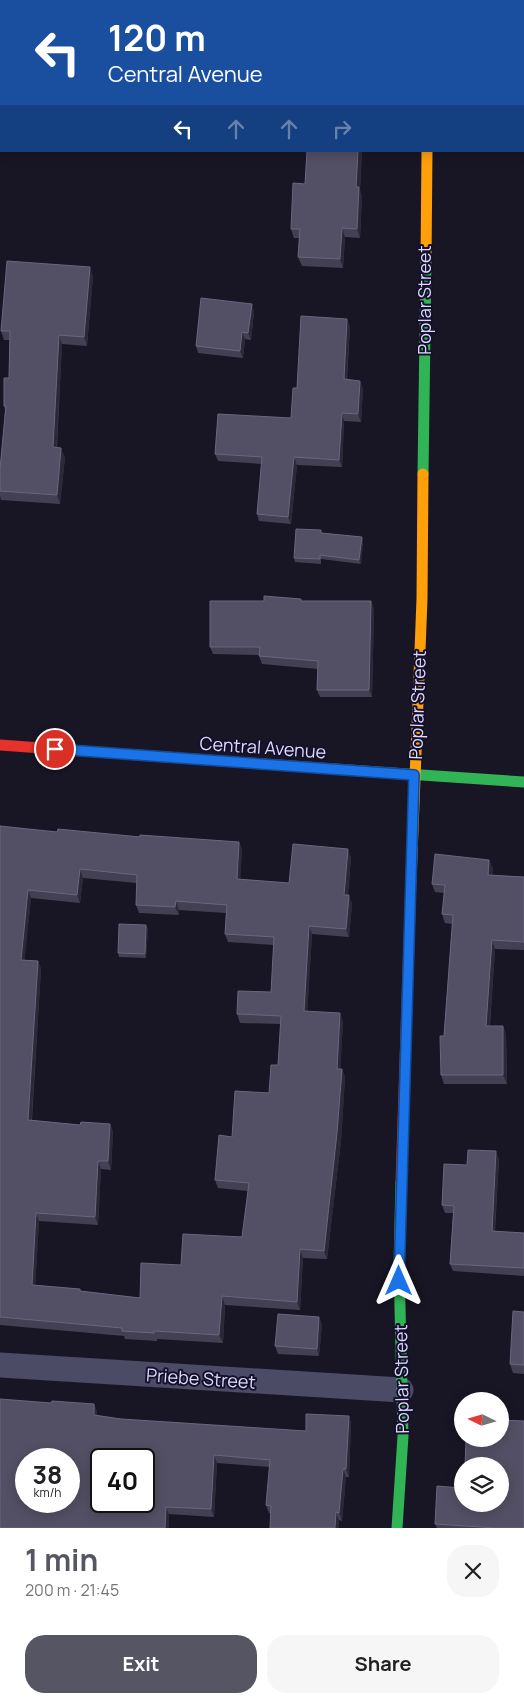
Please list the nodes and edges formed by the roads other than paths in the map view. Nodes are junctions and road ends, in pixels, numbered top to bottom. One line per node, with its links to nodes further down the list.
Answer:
1 (426, 152): 3 (street, Poplar Street)
2 (0, 745): 3 (street, Central Avenue)
3 (414, 775): 4 (street, Central Avenue); 6 (street, Poplar Street)
4 (524, 782)
5 (0, 1365): 6 (street, Priebe Street)
6 (401, 1390): 7 (street, Poplar Street)
7 (397, 1528)

